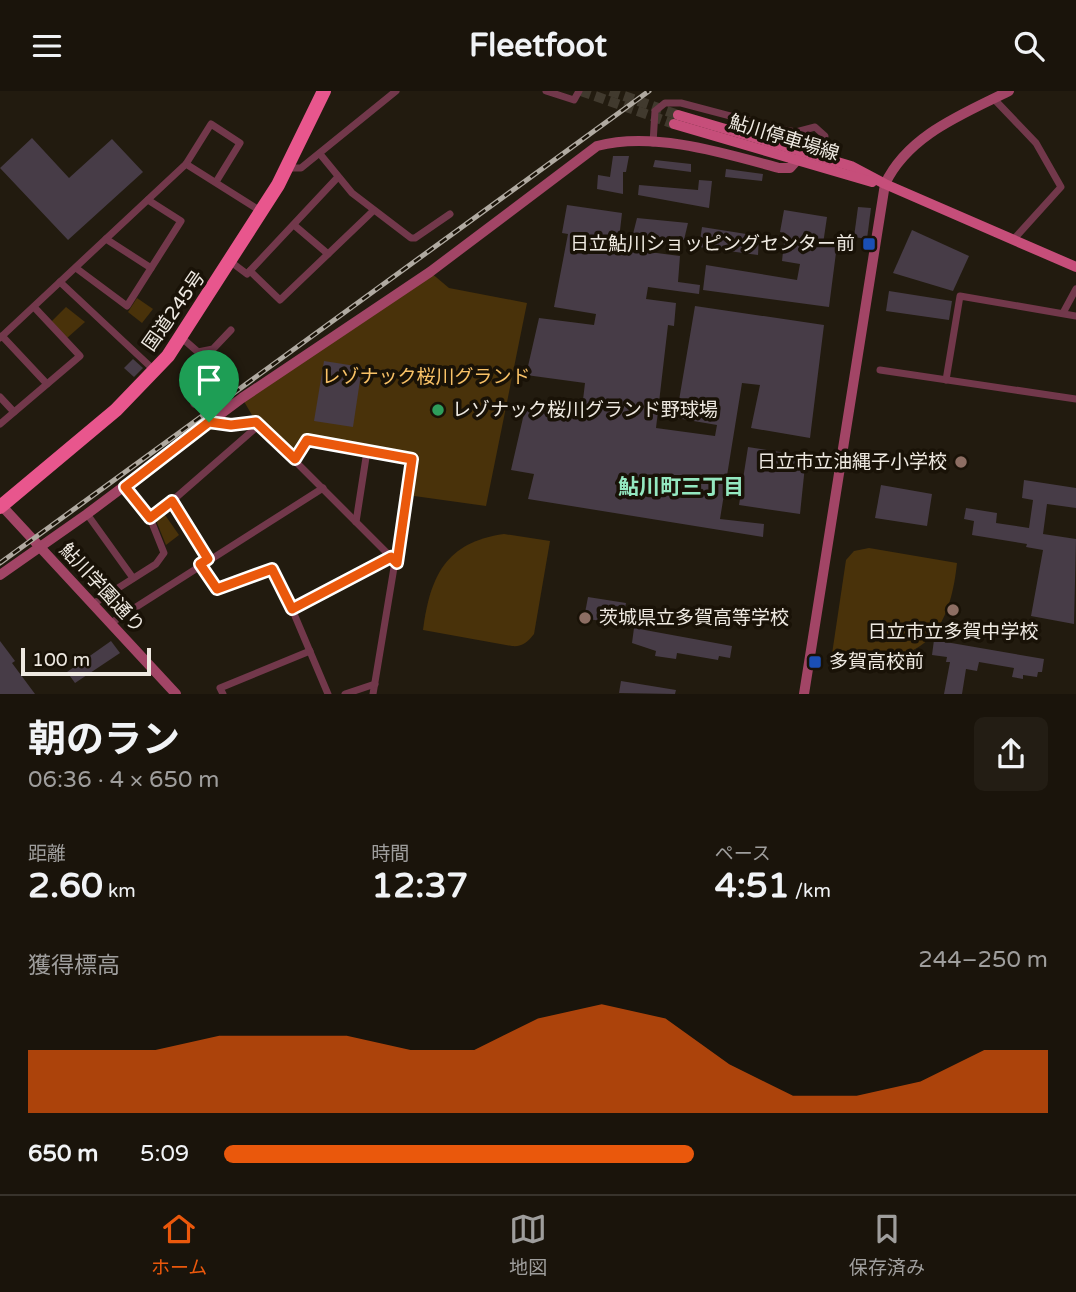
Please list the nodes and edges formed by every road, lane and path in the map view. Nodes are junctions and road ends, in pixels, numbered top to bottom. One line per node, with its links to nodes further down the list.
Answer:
1 (324, 91): 12 (highway, 国道245号)
2 (396, 91): 8 (street)
3 (546, 91): 4 (street)
4 (579, 91)
5 (1009, 91): 6 (street)
6 (993, 99): 15 (street); 22 (street)
7 (653, 143): 9 (street); 10 (street); 46 (street)
8 (320, 154): 12 (street); 13 (street)
9 (823, 157): 10 (main road, 鮎川停車場線); 15 (main road, 鮎川停車場線)
10 (798, 159): 15 (main road, 鮎川停車場線)
11 (186, 164): 14 (street); 14 (street); 16 (street)
12 (288, 168): 18 (highway, 国道245号)
13 (338, 177): 17 (street); 20 (street)
14 (216, 182): 18 (street)
15 (885, 184): 22 (main road, 鮎川停車場線); 73 (street)
16 (148, 200): 21 (street); 27 (street)
17 (373, 211): 19 (street); 23 (street)
18 (262, 212): 24 (highway, 国道245号)
19 (450, 213)
20 (294, 225): 23 (street); 28 (street)
21 (106, 239): 26 (street); 27 (street)
22 (1013, 240): 25 (main road, 鮎川停車場線)
23 (328, 254): 28 (street)
24 (231, 262): 28 (street); 36 (highway, 国道245号)
25 (1076, 267)
26 (76, 268): 27 (street); 29 (street)
27 (151, 268)
28 (250, 271)
29 (60, 282): 31 (street); 39 (street)
30 (1075, 292): 32 (street)
31 (34, 307): 35 (street); 41 (street)
32 (1063, 313): 33 (street); 40 (street)
33 (1076, 316)
34 (231, 330): 37 (street)
35 (1, 337): 41 (street)
36 (182, 338): 37 (street); 39 (highway, 国道245号)
37 (198, 352): 44 (street)
38 (880, 370): 40 (street)
39 (155, 372): 54 (highway, 国道245号)
40 (946, 380): 43 (street)
41 (47, 384): 45 (street)
42 (0, 397): 45 (street)
43 (1076, 399)
44 (194, 404)
45 (14, 412): 47 (street)
46 (209, 422): 48 (street); 51 (street)
47 (0, 424)
48 (259, 425): 50 (street); 53 (street)
49 (367, 451): 50 (street); 57 (street); 59 (street)
50 (295, 459): 52 (street)
51 (125, 487): 55 (street); 56 (street)
52 (323, 488): 57 (street); 60 (street)
53 (172, 501): 56 (street); 60 (street)
54 (1, 506): 58 (street, 鮎川学園通り)
55 (87, 514): 58 (street); 62 (street)
56 (150, 518): 62 (street)
57 (356, 522): 59 (street)
58 (40, 547): 61 (street); 63 (street, 鮎川学園通り)
59 (394, 560): 64 (street); 67 (street)
60 (204, 562): 64 (street); 65 (street)
61 (0, 575)
62 (133, 578): 63 (street)
63 (93, 604): 65 (street, 鮎川学園通り)
64 (292, 609): 66 (street)
65 (111, 623): 68 (street, 鮎川学園通り)
66 (310, 651): 69 (street); 70 (street)
67 (375, 684): 71 (street); 72 (street)
68 (176, 694)
69 (223, 694)
70 (328, 694)
71 (345, 694)
72 (373, 694)
73 (804, 694)

